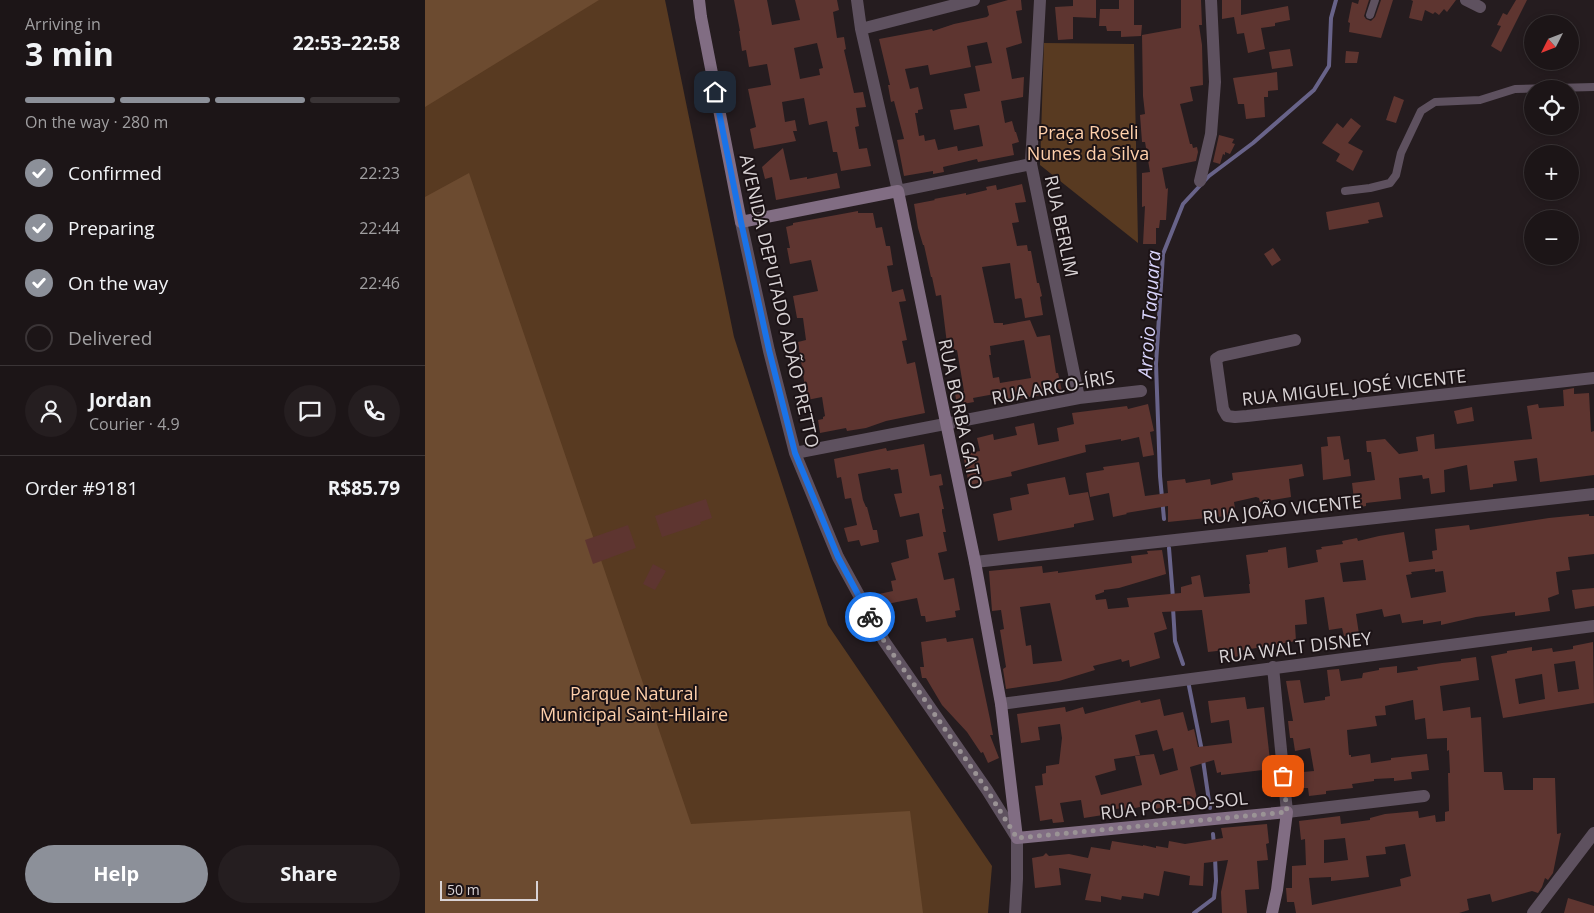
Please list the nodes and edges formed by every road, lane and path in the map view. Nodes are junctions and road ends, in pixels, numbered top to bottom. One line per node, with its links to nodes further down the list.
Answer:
1 (699, 0): 16 (street, AVENIDA DEPUTADO ADÃO PRETTO)
2 (857, 0): 10 (street, RUA BORBA GATO)
3 (974, 0): 10 (street)
4 (1040, 0): 12 (street, RUA BERLIM)
5 (1211, 0): 13 (street)
6 (1375, 0): 9 (lane)
7 (1466, 0): 8 (street)
8 (1479, 7)
9 (1371, 15)
10 (861, 29): 14 (street, RUA BORBA GATO)
11 (1594, 87): 15 (lane)
12 (1031, 164): 14 (street); 20 (street, RUA BERLIM)
13 (1200, 181)
14 (898, 191): 16 (street); 21 (street, RUA BORBA GATO)
15 (1345, 191)
16 (741, 222): 22 (street, AVENIDA DEPUTADO ADÃO PRETTO)
17 (1295, 340): 18 (street, RUA MIGUEL JOSÉ VICENTE)
18 (1594, 378)
19 (1141, 391): 20 (street, RUA ARCO-ÍRIS)
20 (1079, 398): 21 (street, RUA ARCO-ÍRIS)
21 (945, 424): 22 (street, RUA ARCO-ÍRIS); 24 (street, RUA BORBA GATO)
22 (795, 453): 31 (street, AVENIDA DEPUTADO ADÃO PRETTO)
23 (1594, 494): 24 (street, RUA JOÃO VICENTE)
24 (975, 562): 27 (street, RUA BORBA GATO)
25 (1594, 626): 26 (street, RUA WALT DISNEY)
26 (1273, 668): 27 (street, RUA WALT DISNEY); 29 (street)
27 (1001, 704): 31 (street, RUA BORBA GATO)
28 (1423, 796): 29 (street, RUA POR-DO-SOL)
29 (1287, 812): 31 (street, RUA POR-DO-SOL); 33 (street)
30 (1594, 833): 34 (street)
31 (1017, 838): 32 (street)
32 (1015, 913)
33 (1272, 913)
34 (1533, 913)

